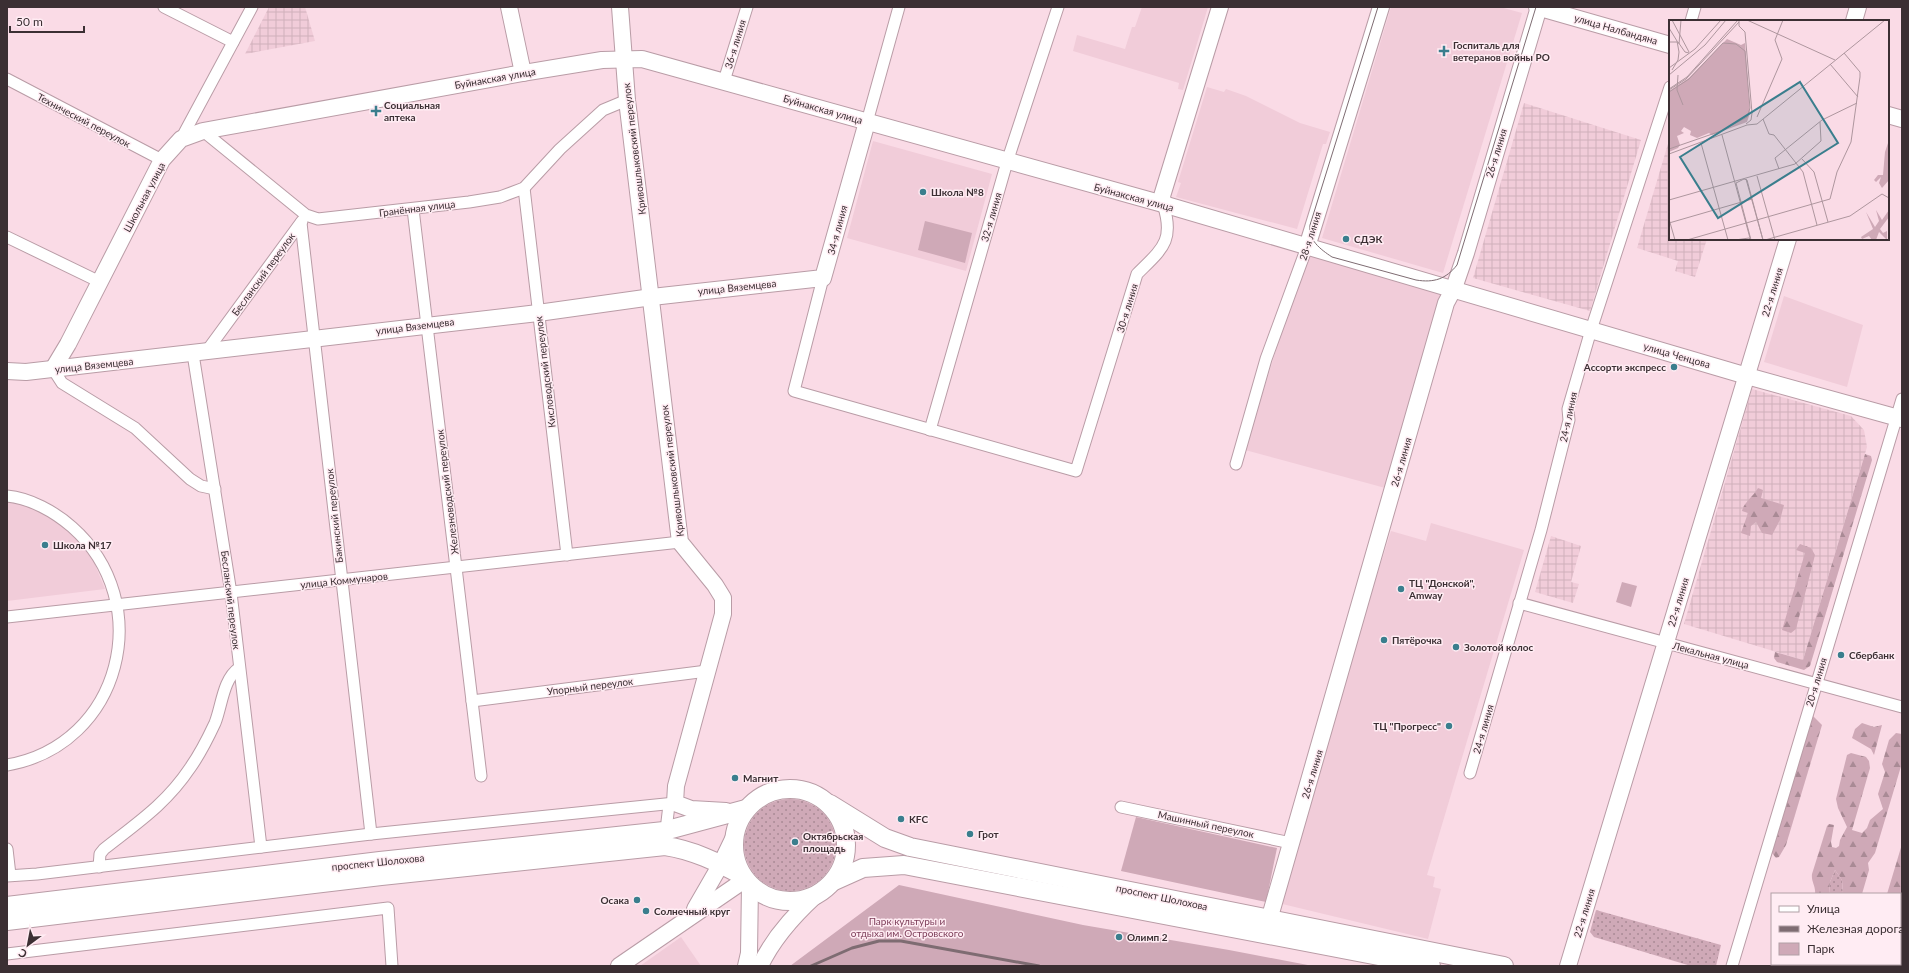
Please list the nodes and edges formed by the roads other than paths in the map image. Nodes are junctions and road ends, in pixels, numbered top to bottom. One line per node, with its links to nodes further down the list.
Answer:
1 (164, 7): 15 (street)
2 (252, 7): 15 (street, Школьная улица)
3 (509, 7): 18 (street)
4 (620, 7): 17 (street, Кривошлыковский переулок)
5 (747, 7): 20 (street, 36-я линия)
6 (900, 7): 25 (street, 34-я линия)
7 (1058, 7): 29 (street, 32-я линия)
8 (1220, 7): 31 (street, 30-я линия)
9 (1381, 7): 36 (street, 28-я линия)
10 (1539, 7): 16 (street, улица Налбандяна); 39 (street, 26-я линия)
11 (1695, 7): 13 (street)
12 (1858, 7): 14 (street)
13 (1691, 20)
14 (1854, 20)
15 (233, 42): 27 (street, Школьная улица)
16 (1669, 45)
17 (624, 60): 18 (street, Буйнакская улица); 20 (street, Буйнакская улица); 22 (street, Кривошлыковский переулок)
18 (523, 73): 26 (street, Буйнакская улица)
19 (7, 79): 28 (street, Технический переулок)
20 (724, 81): 25 (street, Буйнакская улица)
21 (1669, 90): 43 (street, 24-я линия)
22 (627, 100): 30 (street, Гранённая улица); 40 (street, Кривошлыковский переулок)
23 (1889, 115): 24 (street)
24 (1902, 119)
25 (867, 122): 29 (street, Буйнакская улица); 37 (street, 34-я линия)
26 (202, 131): 27 (street, Буйнакская улица); 33 (street)
27 (181, 139): 28 (street, Школьная улица)
28 (162, 160): 38 (street, Школьная улица)
29 (1007, 162): 31 (street, Буйнакская улица); 51 (street, 32-я линия)
30 (524, 188): 32 (street, Гранённая улица); 41 (street, Кисловодский переулок)
31 (1163, 204): 36 (street, Буйнакская улица); 51 (street, 30-я линия)
32 (413, 209): 33 (street, Гранённая улица); 42 (street, Железноводский переулок)
33 (304, 219): 44 (street, Бакинский переулок); 45 (street, Бесланский переулок)
34 (7, 237): 38 (street)
35 (1788, 240): 48 (street, 22-я линия)
36 (1307, 247): 39 (street, Буйнакская улица); 52 (street, 28-я линия)
37 (823, 278): 40 (street, улица Вяземцева); 51 (street, 34-я линия)
38 (100, 282): 46 (street, Школьная улица)
39 (1454, 288): 43 (street, улица Ченцова); 79 (street, 26-я линия)
40 (652, 297): 41 (street, улица Вяземцева); 55 (street, Кривошлыковский переулок)
41 (538, 313): 42 (street, улица Вяземцева); 56 (street, Кисловодский переулок)
42 (426, 325): 44 (street, улица Вяземцева); 57 (street, Железноводский переулок)
43 (1591, 330): 48 (street, улица Ченцова); 60 (street, 24-я линия)
44 (316, 338): 45 (street, улица Вяземцева); 58 (street, Бакинский переулок)
45 (200, 353): 46 (street, улица Вяземцева); 53 (street, Бесланский переулок)
46 (53, 369): 47 (street, улица Вяземцева); 53 (street)
47 (7, 370)
48 (1748, 376): 50 (street, улица Ченцова); 63 (street, 22-я линия)
49 (1902, 399): 50 (street, 20-я линия)
50 (1899, 418): 66 (street, 20-я линия)
51 (930, 430)
52 (1236, 464)
53 (215, 489): 59 (street, Бесланский переулок)
54 (7, 496): 61 (street)
55 (680, 542): 56 (street, улица Коммунаров); 65 (street, Кривошлыковский переулок)
56 (567, 555): 57 (street, улица Коммунаров)
57 (456, 567): 58 (street, улица Коммунаров); 67 (street, Железноводский переулок)
58 (341, 581): 59 (street, улица Коммунаров); 77 (street, Бакинский переулок)
59 (231, 593): 61 (street, улица Коммунаров); 64 (street, Бесланский переулок)
60 (1519, 604): 63 (street, Лекальная улица); 70 (street, 24-я линия)
61 (117, 606): 62 (street, улица Коммунаров); 69 (street)
62 (7, 617)
63 (1665, 643): 66 (street, Лекальная улица); 99 (street, 22-я линия)
64 (239, 668): 80 (street, Бесланский переулок); 83 (street)
65 (708, 672): 67 (street, Упорный переулок); 72 (street, Кривошлыковский переулок)
66 (1816, 683): 68 (street, Лекальная улица); 100 (street, 20-я линия)
67 (472, 701): 71 (street, Железноводский переулок)
68 (1902, 707)
69 (7, 765)
70 (1470, 772)
71 (481, 776)
72 (672, 804): 75 (street); 76 (street); 77 (street)
73 (830, 804): 75 (main road); 86 (main road); 90 (main road, проспект Шолохова)
74 (1121, 807): 79 (street, Машинный переулок)
75 (739, 812): 76 (main road, проспект Шолохова); 78 (main road)
76 (666, 830): 88 (main road, проспект Шолохова)
77 (371, 834): 80 (street)
78 (734, 836): 82 (street); 85 (main road)
79 (1291, 843): 90 (street, 26-я линия)
80 (261, 848): 83 (street)
81 (7, 849): 84 (street)
82 (721, 864): 85 (main road, проспект Шолохова); 89 (street); 91 (main road, проспект Шолохова)
83 (99, 867): 84 (street)
84 (9, 875)
85 (746, 880): 87 (main road); 89 (street); 95 (street)
86 (834, 881): 87 (main road); 97 (main road, проспект Шолохова)
87 (816, 895): 96 (street)
88 (7, 906)
89 (689, 917): 94 (street)
90 (1270, 920): 98 (main road, проспект Шолохова)
91 (7, 921)
92 (7, 954): 93 (street)
93 (392, 966)
94 (619, 966)
95 (746, 966)
96 (760, 966)
97 (1431, 966)
98 (1504, 966)
99 (1568, 966)
100 (1732, 966)

